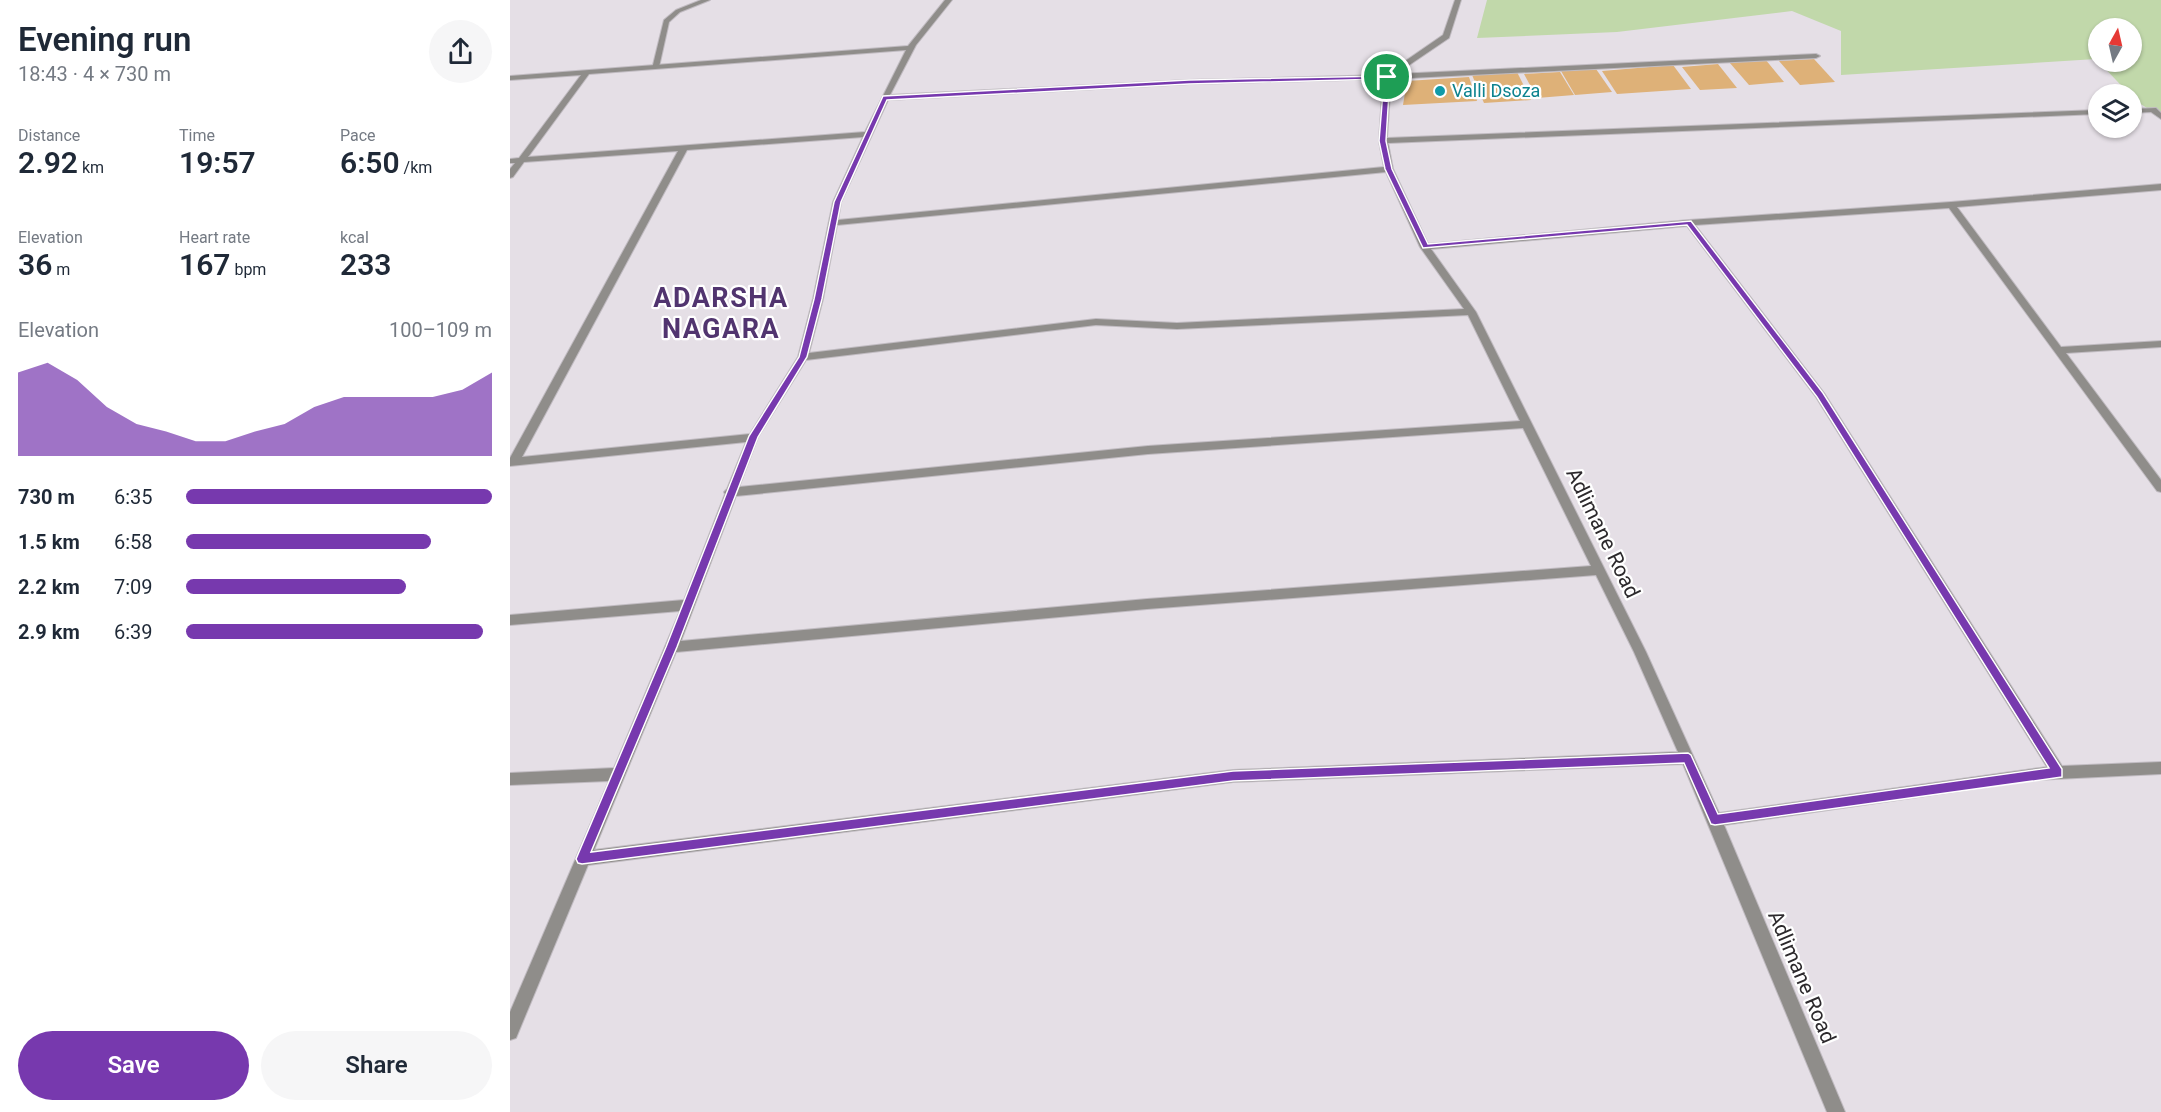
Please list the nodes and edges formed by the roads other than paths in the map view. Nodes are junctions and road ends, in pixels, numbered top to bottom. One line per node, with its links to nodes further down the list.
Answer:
1 (707, 0): 6 (street)
2 (949, 0): 4 (street)
3 (1458, 0): 8 (street)
4 (910, 48): 6 (street); 10 (street)
5 (1816, 56): 8 (street)
6 (655, 67): 7 (street)
7 (587, 72): 9 (street); 18 (street)
8 (1387, 77): 10 (street); 15 (street, Adlimane Road)
9 (510, 78)
10 (885, 98): 14 (street)
11 (2142, 111): 13 (street)
12 (2088, 112): 15 (street)
13 (2161, 117)
14 (870, 134): 16 (street); 24 (street)
15 (1383, 141): 19 (street, Adlimane Road)
16 (684, 148): 18 (street); 32 (street)
17 (510, 161): 18 (street)
18 (522, 161): 20 (street)
19 (1389, 169): 24 (street); 25 (street, Adlimane Road)
20 (510, 175)
21 (2161, 187): 22 (street)
22 (1951, 205): 23 (street); 28 (street)
23 (1689, 223): 25 (street); 41 (street)
24 (832, 224): 29 (street)
25 (1425, 247): 26 (street, Adlimane Road)
26 (1471, 312): 29 (street); 30 (street, Adlimane Road)
27 (2161, 344): 28 (street)
28 (2060, 350): 33 (street)
29 (803, 357): 31 (street)
30 (1527, 424): 34 (street); 35 (street, Adlimane Road)
31 (753, 436): 32 (street); 34 (street)
32 (512, 462)
33 (2161, 488)
34 (730, 492): 36 (street)
35 (1599, 570): 38 (street); 39 (street, Adlimane Road)
36 (687, 606): 37 (street); 38 (street)
37 (510, 620)
38 (672, 647): 42 (street)
39 (1688, 758): 44 (street, Adlimane Road); 45 (street)
40 (2161, 768): 41 (street)
41 (2058, 773): 44 (street)
42 (618, 774): 43 (street); 45 (street)
43 (510, 779)
44 (1715, 820): 48 (street, Adlimane Road)
45 (582, 859): 46 (street)
46 (516, 1005): 47 (street)
47 (510, 1032)
48 (1836, 1112)

